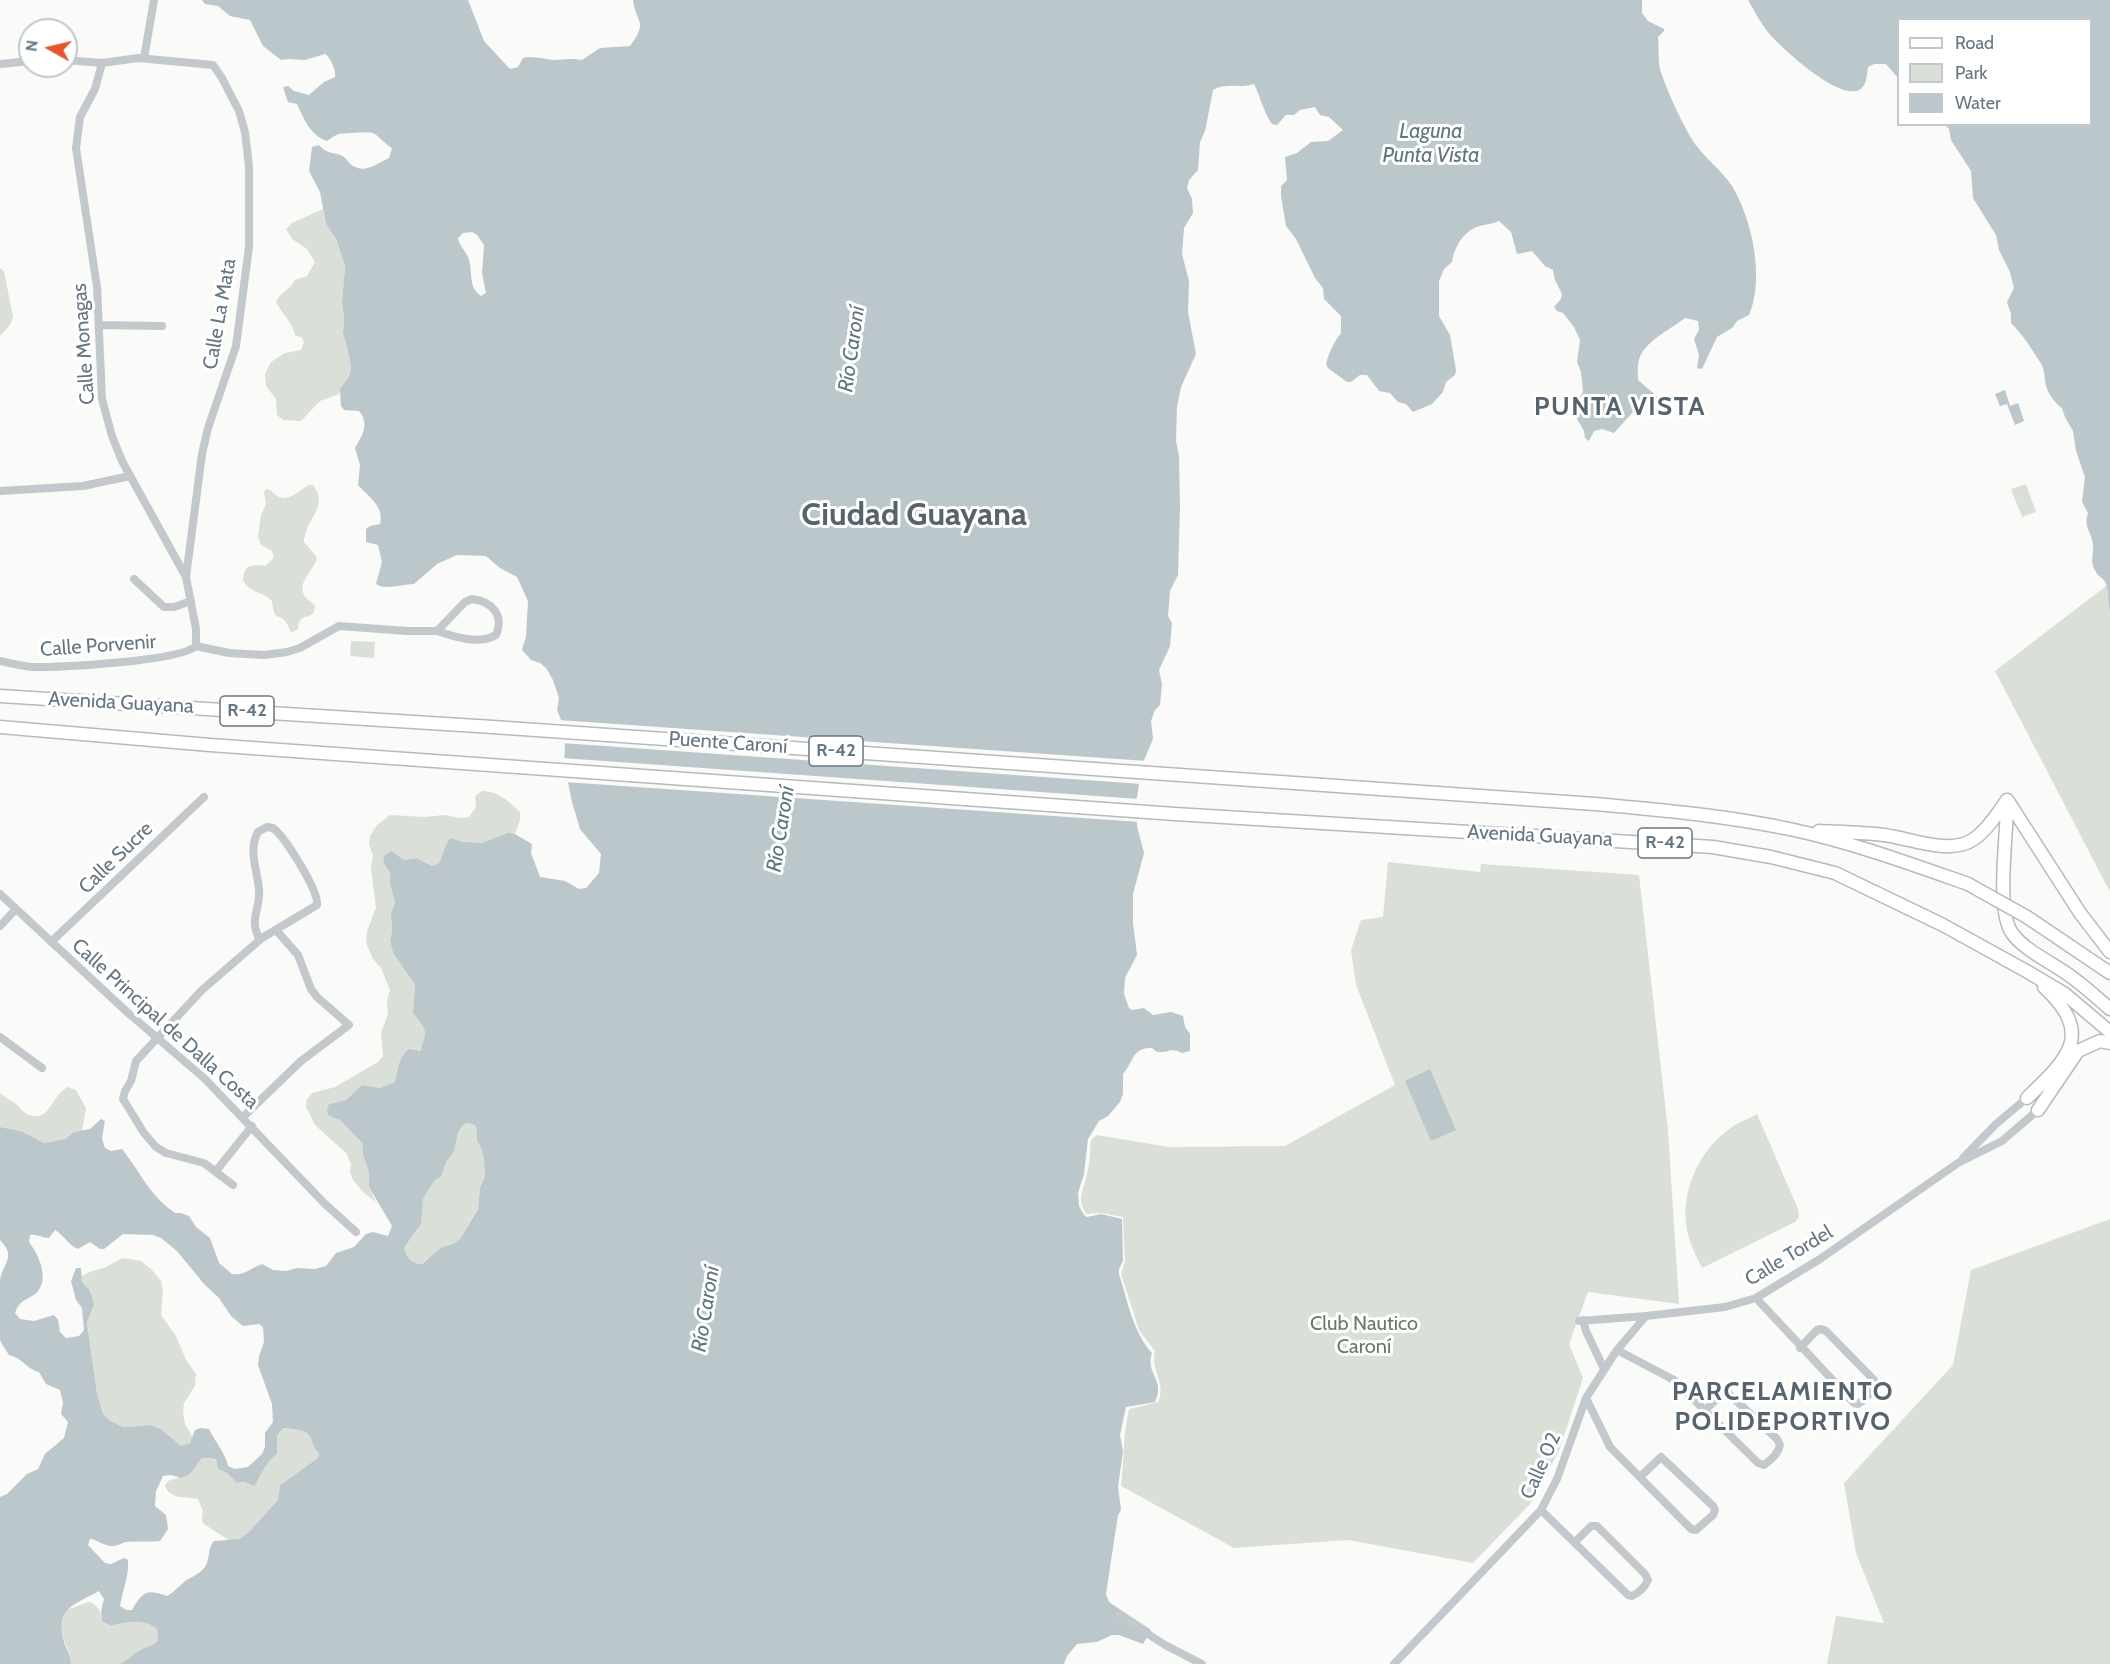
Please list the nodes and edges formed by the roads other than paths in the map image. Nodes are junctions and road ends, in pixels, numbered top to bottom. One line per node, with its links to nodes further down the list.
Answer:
1 (154, 0): 2 (street)
2 (144, 58): 5 (street); 11 (street, Calle La Mata)
3 (78, 61): 5 (street)
4 (18, 62): 6 (street)
5 (102, 63): 7 (street, Calle Monagas)
6 (0, 64)
7 (99, 325): 8 (street); 9 (street, Calle Monagas)
8 (162, 326)
9 (129, 476): 10 (street); 11 (street, Calle Monagas)
10 (0, 491)
11 (186, 577): 13 (street, Calle Monagas)
12 (134, 579): 13 (street)
13 (191, 601): 15 (street, Calle Monagas)
14 (437, 630): 14 (street); 15 (street)
15 (196, 646): 16 (street, Calle Porvenir)
16 (0, 661)
17 (0, 696): 19 (main road, Avenida Guayana / R-42)
18 (0, 727): 20 (main road, Avenida Guayana / R-42)
19 (493, 727): 21 (main road, Puente Caroní / R-42)
20 (492, 765): 24 (main road, Puente Caroní / R-42)
21 (1178, 774): 25 (main road, Avenida Guayana / R-42)
22 (204, 797): 31 (street, Calle Sucre)
23 (2007, 800): 25 (main road); 32 (main road); 35 (main road)
24 (1175, 814): 33 (main road, Avenida Guayana / R-42)
25 (1793, 830): 34 (main road, Avenida Guayana / R-42, bridge)
26 (0, 894): 27 (street, Calle Principal de Dalla Costa)
27 (16, 909): 28 (street); 31 (street, Calle Principal de Dalla Costa)
28 (0, 926)
29 (276, 930): 30 (street); 30 (street); 43 (street)
30 (260, 940): 38 (street)
31 (51, 942): 38 (street, Calle Principal de Dalla Costa)
32 (2110, 952)
33 (2028, 972): 36 (main road, Avenida Guayana / R-42); 41 (main road)
34 (2110, 974)
35 (2110, 1009)
36 (2110, 1032)
37 (0, 1037): 40 (street)
38 (158, 1038): 43 (street, Calle Principal de Dalla Costa); 46 (street)
39 (2110, 1043): 42 (main road)
40 (42, 1068)
41 (2027, 1098): 45 (street, Calle Tordel)
42 (2038, 1110): 45 (street, Calle Tordel)
43 (243, 1118): 44 (street, Calle Principal de Dalla Costa)
44 (252, 1126): 46 (street); 48 (street, Calle Principal de Dalla Costa)
45 (1958, 1163): 49 (street, Calle Tordel)
46 (216, 1171): 47 (street)
47 (233, 1185)
48 (356, 1232)
49 (1755, 1298): 50 (street, Calle Tordel); 51 (street)
50 (1646, 1316): 52 (street, Calle 02); 53 (street, Calle Tordel)
51 (1800, 1348): 51 (street)
52 (1617, 1350): 53 (street, Calle 02); 55 (street)
53 (1604, 1369): 54 (street, Calle 02)
54 (1586, 1398): 56 (street); 57 (street, Calle 02)
55 (1705, 1410): 55 (street)
56 (1641, 1476): 56 (street)
57 (1541, 1510): 58 (street); 61 (street, Calle 02)
58 (1575, 1542): 58 (street)
59 (1119, 1615): 60 (street)
60 (1202, 1664)
61 (1394, 1664)

